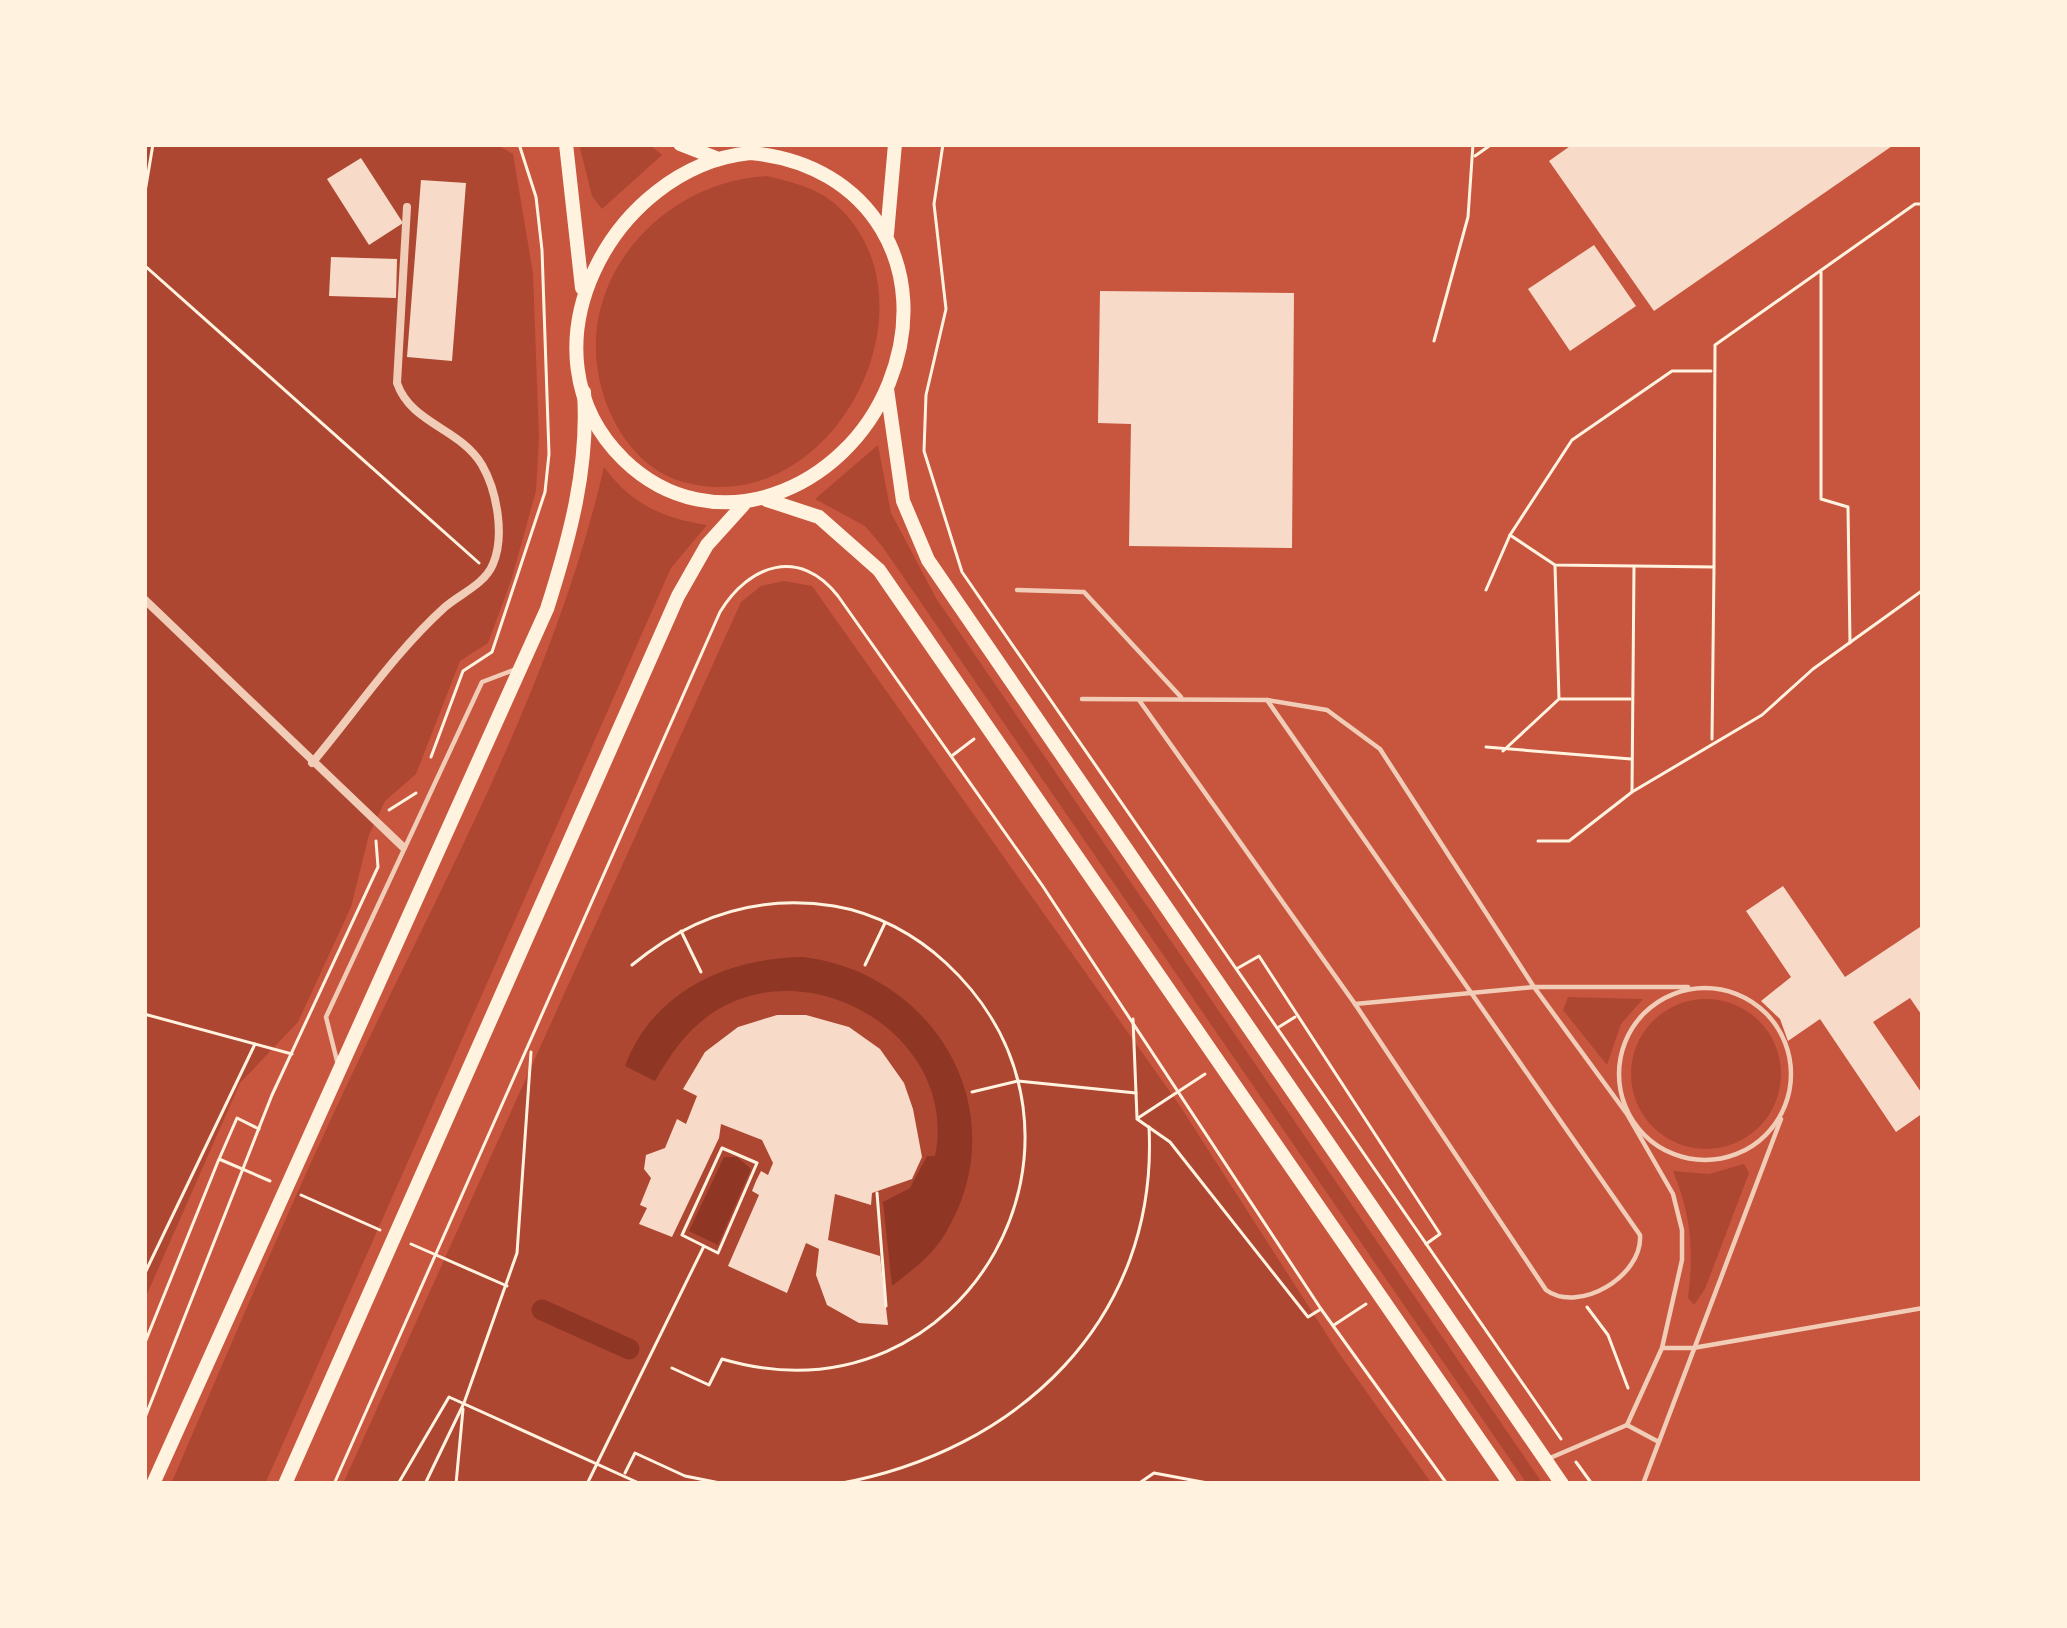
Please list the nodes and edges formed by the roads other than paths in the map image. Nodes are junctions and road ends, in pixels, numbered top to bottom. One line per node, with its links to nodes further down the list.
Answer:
1 (566, 144): 7 (main road)
2 (680, 144): 4 (main road)
3 (895, 144): 6 (main road)
4 (726, 152): 6 (main road); 7 (main road)
5 (407, 207): 19 (street)
6 (887, 239): 8 (main road)
7 (582, 296): 9 (main road)
8 (887, 389): 10 (main road); 33 (main road)
9 (584, 392): 11 (main road); 14 (main road)
10 (767, 500): 11 (main road); 36 (main road)
11 (744, 505): 35 (main road)
12 (1017, 590): 15 (lane)
13 (144, 598): 19 (street)
14 (522, 667): 20 (lane); 25 (main road)
15 (1181, 698): 17 (lane); 18 (lane)
16 (1082, 699): 17 (lane)
17 (1139, 700): 24 (lane)
18 (1268, 700): 22 (lane); 23 (lane)
19 (312, 763): 20 (street)
20 (403, 847): 25 (lane)
21 (1706, 987): 22 (lane); 26 (lane); 27 (lane)
22 (1534, 988): 23 (lane); 27 (lane)
23 (1469, 993): 24 (lane); 24 (lane)
24 (1355, 1004)
25 (339, 1068): 34 (main road)
26 (1786, 1106): 27 (lane); 30 (lane)
27 (1628, 1114): 29 (lane)
28 (1923, 1308): 30 (lane)
29 (1662, 1348): 30 (lane); 31 (lane)
30 (1693, 1348): 32 (lane)
31 (1628, 1425): 32 (lane); 33 (lane)
32 (1658, 1441): 38 (lane)
33 (1545, 1460): 37 (main road)
34 (153, 1484)
35 (285, 1484)
36 (1510, 1484)
37 (1562, 1484)
38 (1643, 1484)

